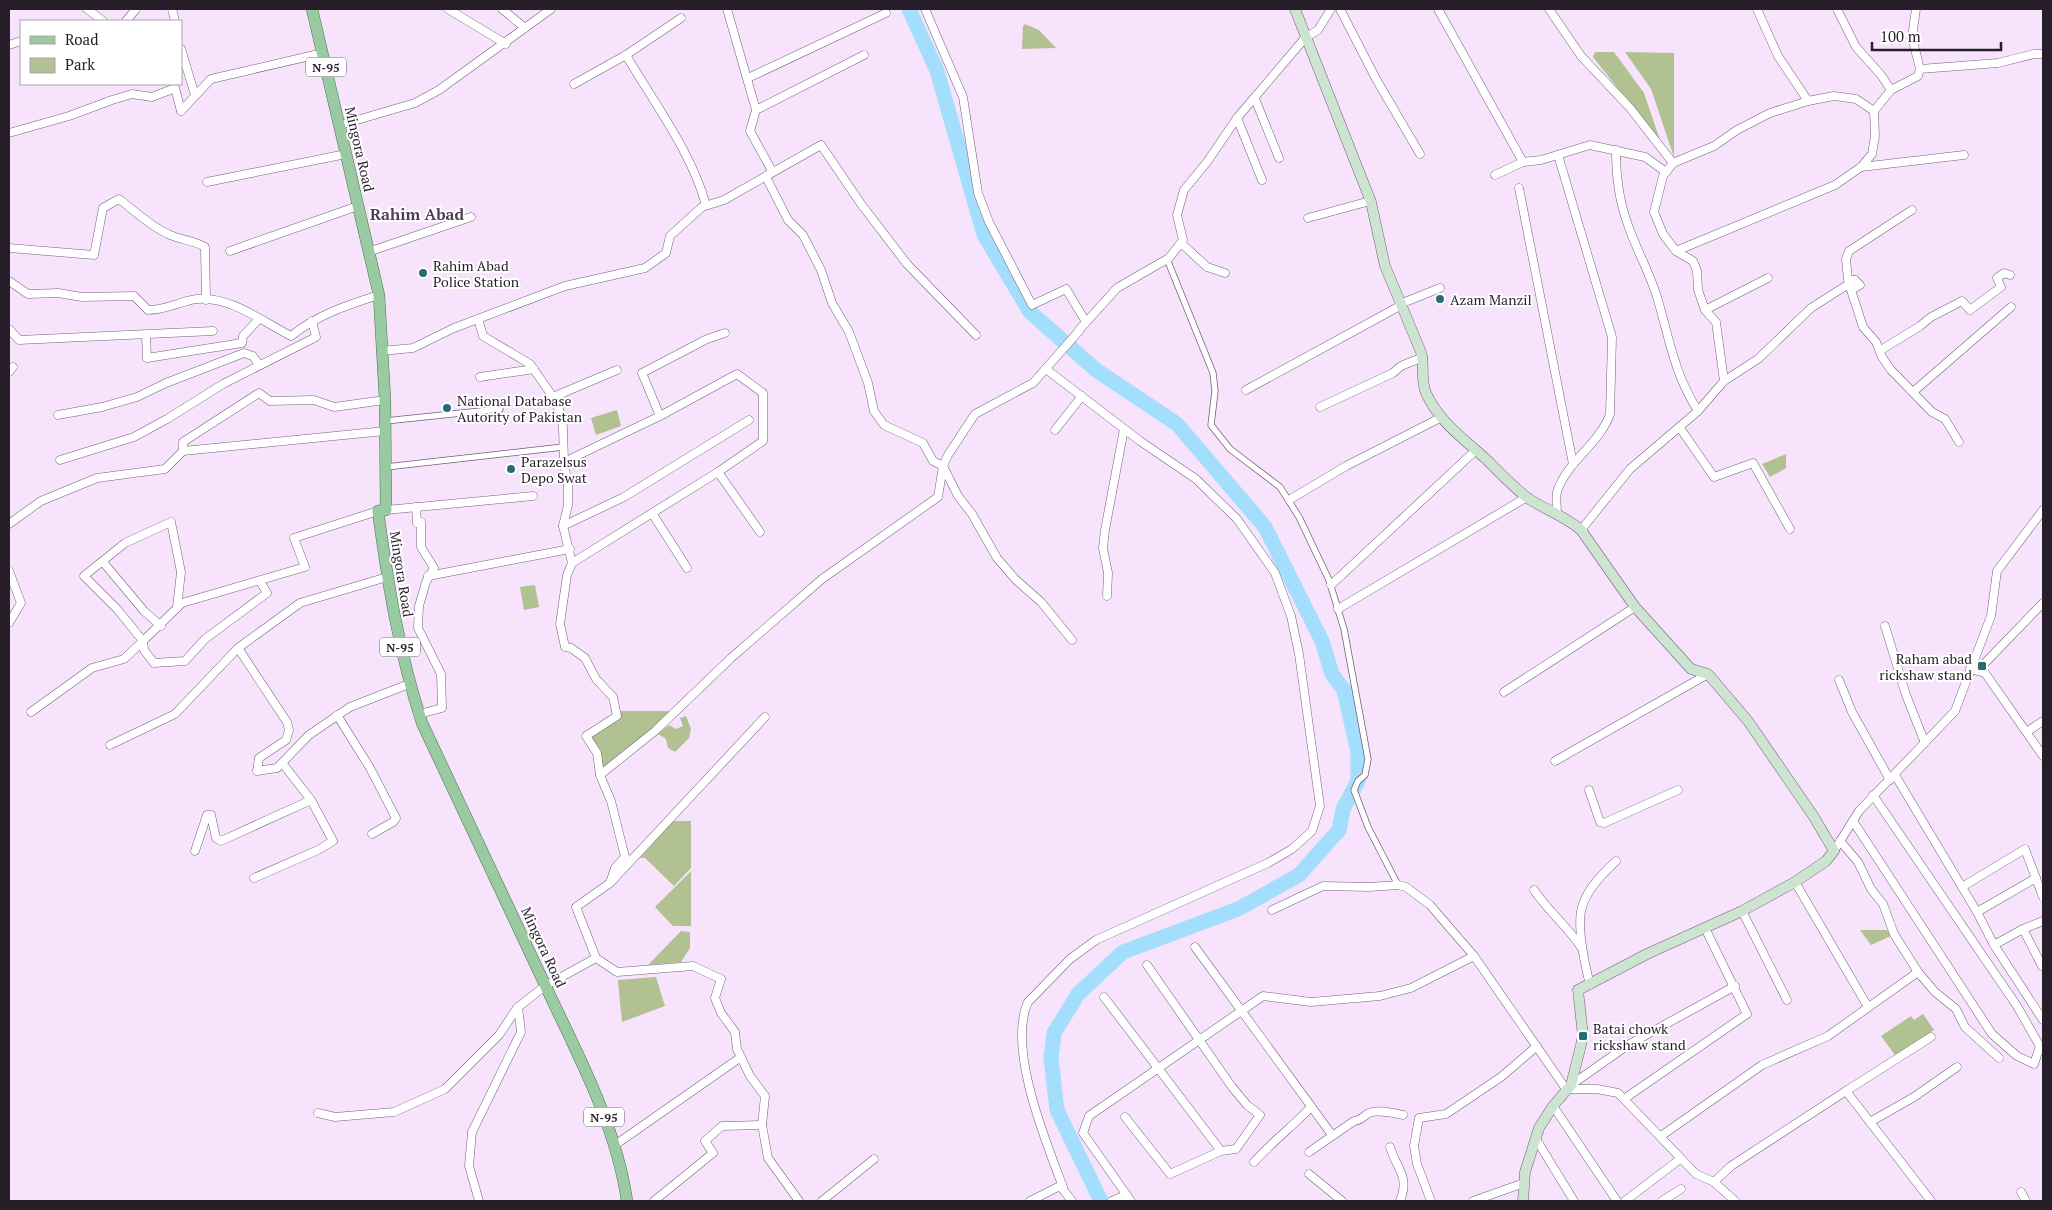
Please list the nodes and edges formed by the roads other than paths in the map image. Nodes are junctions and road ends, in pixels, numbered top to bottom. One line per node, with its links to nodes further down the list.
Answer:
1 (87, 9): 19 (street)
2 (136, 9): 20 (street)
3 (312, 9): 25 (main road, Mingora Road / N-95)
4 (448, 9): 23 (street)
5 (502, 9): 21 (street)
6 (551, 9): 21 (street)
7 (728, 9): 30 (street)
8 (925, 9): 82 (street)
9 (1295, 9): 22 (main road)
10 (1331, 9): 22 (street)
11 (1340, 9): 43 (street)
12 (1438, 9): 47 (street)
13 (1549, 9): 48 (street)
14 (1758, 9): 35 (street)
15 (1837, 9): 32 (street)
16 (1916, 9): 29 (street)
17 (886, 13): 30 (street)
18 (681, 18): 27 (street)
19 (102, 20)
20 (127, 20)
21 (525, 28): 23 (street)
22 (1305, 38): 34 (street); 56 (main road)
23 (506, 44): 39 (street)
24 (182, 53): 33 (street)
25 (323, 53): 33 (street); 39 (main road, Mingora Road / N-95)
26 (2043, 54): 29 (street)
27 (626, 55): 31 (street); 57 (street)
28 (864, 55): 36 (street)
29 (1920, 69): 32 (street)
30 (748, 78): 36 (street)
31 (574, 84)
32 (1891, 90): 37 (street)
33 (194, 95): 40 (street)
34 (1255, 99): 38 (street); 46 (street)
35 (1808, 101): 37 (street); 48 (street)
36 (756, 110): 50 (street)
37 (1874, 111): 49 (street)
38 (1237, 118): 53 (street); 62 (street)
39 (340, 125): 42 (main road, Mingora Road / N-95)
40 (9, 133)
41 (1616, 150): 44 (street); 51 (street); 104 (street)
42 (346, 154): 54 (street); 58 (main road, Mingora Road / N-95)
43 (1420, 154)
44 (1558, 155): 47 (street); 119 (street)
45 (1964, 155): 49 (street)
46 (1279, 158)
47 (1523, 162): 52 (street)
48 (1673, 163): 51 (street)
49 (1861, 166): 65 (street)
50 (772, 171): 57 (street); 87 (street); 120 (street)
51 (1666, 172): 65 (street)
52 (1494, 175)
53 (1262, 180)
54 (207, 182)
55 (1519, 188): 119 (street)
56 (1370, 201): 61 (street); 76 (main road)
57 (706, 205): 79 (street)
58 (358, 206): 64 (street); 66 (main road, Mingora Road / N-95)
59 (1912, 210): 71 (street)
60 (471, 217): 66 (street)
61 (1308, 218)
62 (1181, 243): 67 (street); 68 (street)
63 (9, 248): 75 (street)
64 (230, 251)
65 (1676, 251): 78 (street)
66 (368, 252): 74 (main road, Mingora Road / N-95)
67 (1167, 259): 82 (street); 125 (street)
68 (1225, 273)
69 (2010, 275): 89 (street)
70 (1768, 278): 78 (street)
71 (1856, 280): 89 (street); 96 (street)
72 (9, 281): 75 (street)
73 (1440, 288): 76 (street)
74 (379, 296): 81 (street); 88 (main road, Mingora Road / N-95)
75 (206, 300): 80 (street)
76 (1400, 304): 90 (main road); 97 (street)
77 (2011, 307): 98 (street)
78 (1705, 310): 96 (street)
79 (478, 319): 88 (street); 93 (street)
80 (258, 320): 81 (street); 86 (street)
81 (312, 321): 91 (street)
82 (1086, 322): 92 (street)
83 (9, 329): 86 (street)
84 (213, 331): 86 (street)
85 (725, 333): 106 (street)
86 (146, 335)
87 (976, 335)
88 (381, 350): 101 (main road, Mingora Road / N-95)
89 (1881, 350): 98 (street)
90 (1423, 357): 102 (street); 107 (main road)
91 (259, 365): 105 (street); 117 (street)
92 (1048, 366): 99 (street); 120 (street)
93 (534, 369): 95 (street); 100 (street)
94 (618, 370): 100 (street)
95 (480, 377)
96 (1724, 381): 104 (street)
97 (1246, 390)
98 (1913, 392): 113 (street)
99 (1082, 396): 111 (street); 112 (street)
100 (554, 397): 114 (street)
101 (384, 400): 109 (main road, Mingora Road / N-95); 116 (street)
102 (1320, 407)
103 (500, 409): 109 (street)
104 (1698, 411): 110 (street)
105 (58, 415)
106 (660, 416): 118 (street); 122 (street)
107 (1442, 417): 115 (main road); 125 (street)
108 (749, 420): 132 (street)
109 (385, 426): 116 (street); 121 (main road, Mingora Road / N-95)
110 (1680, 428): 133 (street); 134 (street)
111 (1124, 429): 145 (street); 246 (street)
112 (1056, 430)
113 (1959, 442)
114 (563, 447): 118 (street); 121 (street)
115 (1476, 450): 124 (main road); 144 (street)
116 (183, 451): 131 (street)
117 (60, 460)
118 (564, 462): 132 (street)
119 (1573, 464): 130 (street)
120 (943, 466): 153 (street); 172 (street)
121 (386, 467): 127 (main road, Mingora Road / N-95)
122 (718, 472): 129 (street); 135 (street)
123 (533, 496): 126 (street)
124 (1527, 497): 130 (main road); 149 (street)
125 (1290, 500): 144 (street)
126 (416, 507): 127 (street); 141 (street)
127 (382, 510): 142 (main road, Mingora Road / N-95); 143 (street)
128 (2043, 510): 156 (street)
129 (652, 513): 138 (street); 139 (street)
130 (1557, 513): 134 (main road)
131 (9, 524)
132 (563, 526): 136 (street)
133 (1790, 529)
134 (1581, 530): 148 (main road)
135 (760, 532)
136 (570, 549): 138 (street); 141 (street)
137 (103, 562): 147 (street); 151 (street); 154 (street)
138 (572, 563): 172 (street)
139 (687, 568)
140 (9, 575): 150 (street)
141 (428, 576): 162 (street)
142 (387, 577): 155 (street); 159 (main road, Mingora Road / N-95)
143 (260, 582): 147 (street); 154 (street)
144 (1331, 585): 149 (street)
145 (1107, 596)
146 (2043, 603): 156 (street)
147 (177, 607): 151 (street)
148 (1635, 607): 157 (main road); 160 (street)
149 (1338, 609): 188 (street)
150 (9, 623)
151 (161, 626): 154 (street)
152 (1885, 626): 167 (street)
153 (1072, 640)
154 (143, 642): 161 (street)
155 (238, 648): 168 (street); 171 (street)
156 (1970, 669): 166 (street); 167 (street)
157 (1708, 674): 170 (street); 182 (main road)
158 (1839, 680): 173 (street)
159 (409, 684): 162 (main road, Mingora Road / N-95); 163 (street)
160 (1504, 692)
161 (31, 712)
162 (419, 714): 207 (main road, Mingora Road / N-95)
163 (337, 715): 171 (street); 179 (street)
164 (765, 717): 187 (street)
165 (2043, 721): 166 (street)
166 (2028, 731): 169 (street)
167 (1925, 743): 173 (street)
168 (110, 745)
169 (2043, 756)
170 (1556, 761)
171 (283, 764): 177 (street)
172 (600, 776): 187 (street)
173 (1892, 778): 176 (street); 189 (street)
174 (1589, 790): 175 (street)
175 (1678, 790)
176 (1873, 795): 178 (street); 218 (street)
177 (311, 800): 181 (street); 184 (street)
178 (1853, 821): 180 (street); 218 (street)
179 (372, 834)
180 (1840, 841): 182 (street); 205 (street)
181 (195, 851)
182 (1834, 851): 186 (main road)
183 (1616, 860): 200 (street)
184 (254, 878)
185 (2036, 878): 189 (street); 191 (street); 194 (street)
186 (1795, 882): 193 (main road); 212 (street)
187 (610, 883): 202 (street)
188 (1398, 885): 192 (street); 201 (street)
189 (1962, 887): 194 (street)
190 (1534, 890): 200 (street)
191 (2043, 897)
192 (1272, 910)
193 (1742, 911): 196 (main road); 210 (street)
194 (1977, 912): 198 (street)
195 (2043, 922): 197 (street)
196 (1705, 928): 206 (main road); 208 (street)
197 (2023, 929): 198 (street); 204 (street)
198 (1994, 945): 214 (street)
199 (1195, 947): 213 (street)
200 (1582, 947): 206 (street)
201 (1474, 956): 213 (street); 217 (street)
202 (596, 958): 207 (street); 219 (street)
203 (1147, 965): 216 (street)
204 (2042, 966)
205 (1918, 972): 212 (street); 220 (street)
206 (1590, 985): 223 (main road)
207 (545, 986): 211 (street); 236 (main road, Mingora Road / N-95)
208 (1735, 986): 223 (street); 225 (street)
209 (1104, 997): 222 (street)
210 (1788, 1000)
211 (518, 1007): 228 (street); 250 (street)
212 (1868, 1007): 234 (street)
213 (1242, 1011): 216 (street); 227 (street)
214 (2043, 1020)
215 (1930, 1037): 224 (street)
216 (1201, 1040): 222 (street); 238 (street)
217 (1537, 1046): 223 (street); 259 (street)
218 (2042, 1049)
219 (740, 1057): 232 (street); 236 (street)
220 (1998, 1058)
221 (1957, 1067): 231 (street)
222 (1158, 1070): 238 (street); 249 (street)
223 (1569, 1087): 225 (street); 226 (main road)
224 (1846, 1091): 231 (street); 244 (street)
225 (1624, 1099): 234 (street)
226 (1553, 1106): 235 (main road); 263 (street)
227 (1311, 1107): 233 (street); 242 (street)
228 (318, 1113)
229 (1403, 1115): 233 (street)
230 (1125, 1117): 238 (street)
231 (1870, 1122): 267 (street)
232 (762, 1125): 252 (street); 253 (street)
233 (1332, 1135): 239 (street)
234 (1660, 1136): 241 (street)
235 (1536, 1139): 245 (main road); 262 (street)
236 (615, 1146): 251 (main road, Mingora Road / N-95)
237 (1390, 1147): 258 (street)
238 (1221, 1151)
239 (1309, 1152)
240 (874, 1159): 254 (street)
241 (1680, 1159): 244 (street); 264 (street)
242 (1254, 1162)
243 (1309, 1174): 257 (street)
244 (1714, 1182): 266 (street)
245 (1524, 1183): 260 (street); 261 (main road)
246 (1063, 1187): 255 (street); 256 (street)
247 (1681, 1190): 265 (street)
248 (2021, 1192): 268 (street)
249 (1122, 1199)
250 (479, 1201)
251 (627, 1201)
252 (654, 1201)
253 (799, 1201)
254 (822, 1201)
255 (1030, 1201)
256 (1072, 1201)
257 (1342, 1201)
258 (1400, 1201)
259 (1431, 1201)
260 (1473, 1201)
261 (1523, 1201)
262 (1574, 1201)
263 (1617, 1201)
264 (1625, 1201)
265 (1662, 1201)
266 (1735, 1201)
267 (1931, 1201)
268 (2026, 1201)

